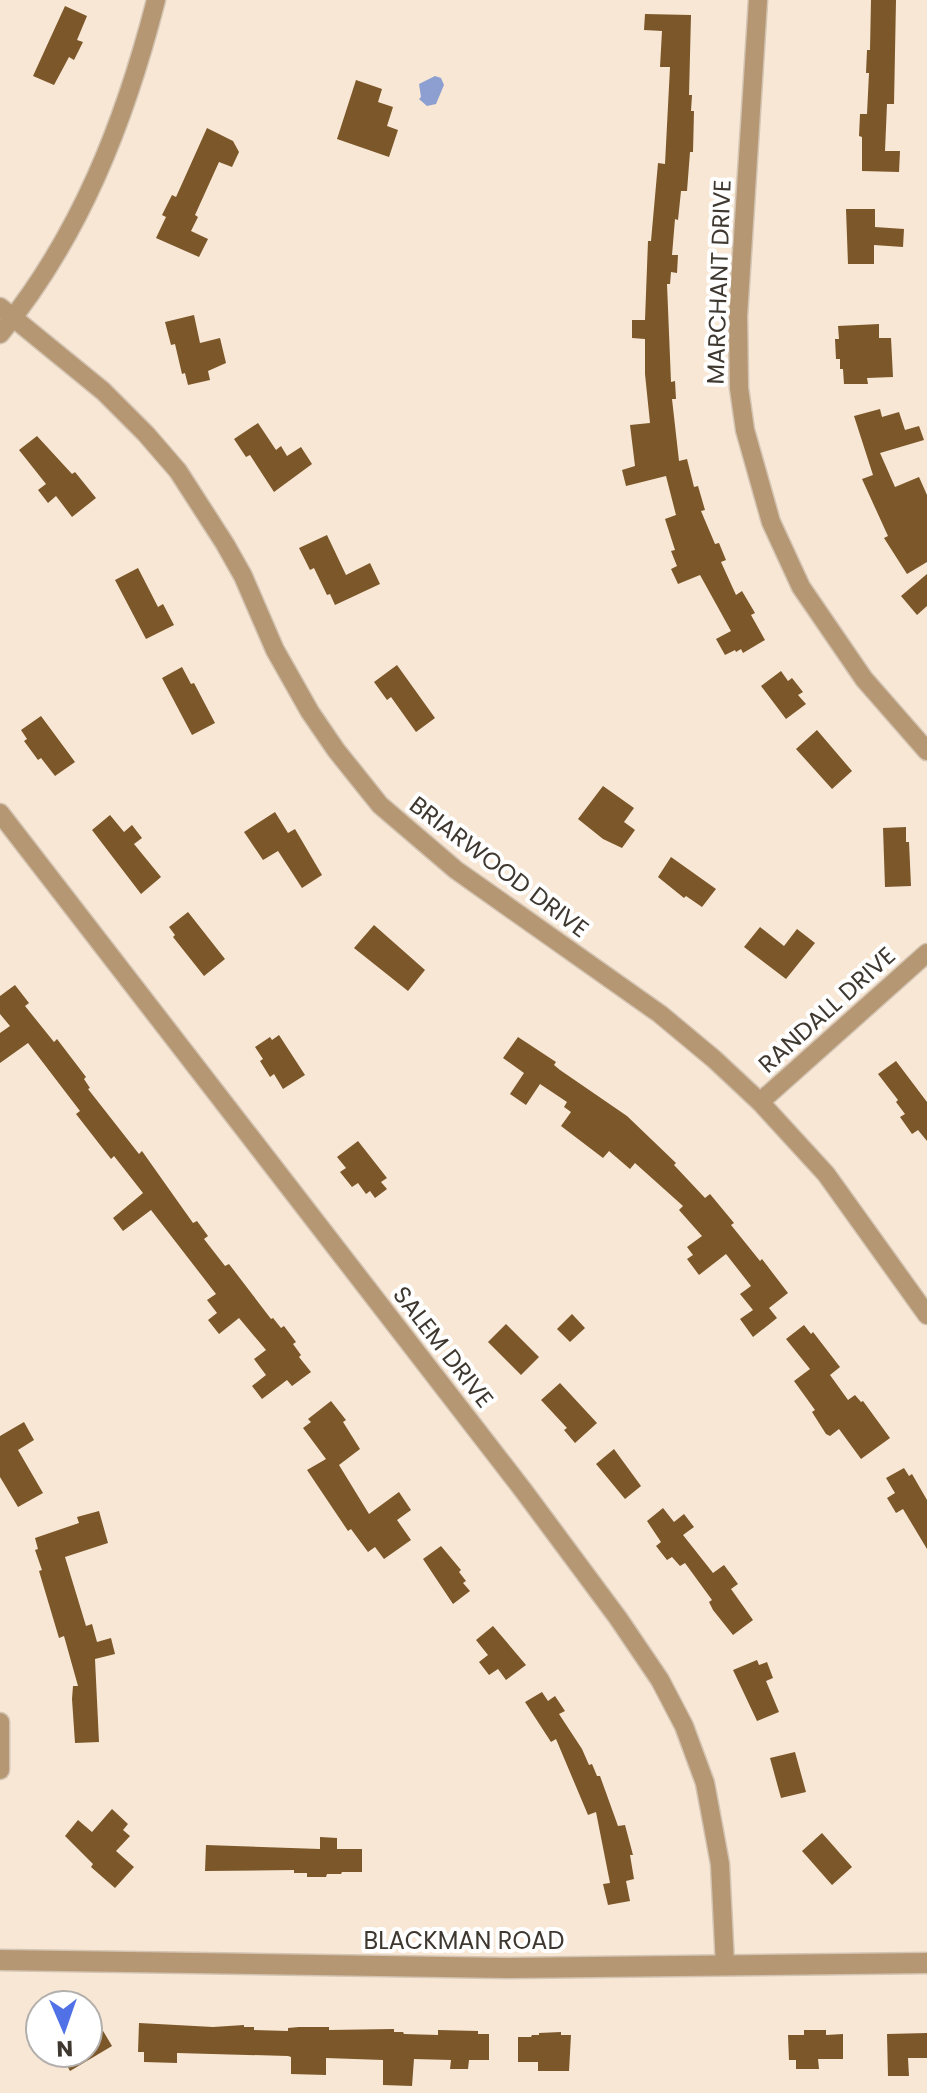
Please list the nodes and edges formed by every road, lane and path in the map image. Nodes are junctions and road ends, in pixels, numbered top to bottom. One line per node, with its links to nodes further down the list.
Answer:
1 (156, 0): 3 (street)
2 (758, 0): 5 (street, MARCHANT DRIVE)
3 (7, 312): 4 (street); 8 (street, BRIARWOOD DRIVE)
4 (0, 334)
5 (927, 751)
6 (0, 813): 14 (street, SALEM DRIVE)
7 (927, 953): 8 (street, RANDALL DRIVE)
8 (760, 1102): 9 (street, BRIARWOOD DRIVE)
9 (927, 1315)
10 (0, 1722): 11 (street)
11 (0, 1770)
12 (0, 1960): 14 (street, BLACKMAN ROAD)
13 (927, 1963): 14 (street, BLACKMAN ROAD)
14 (725, 1965)

